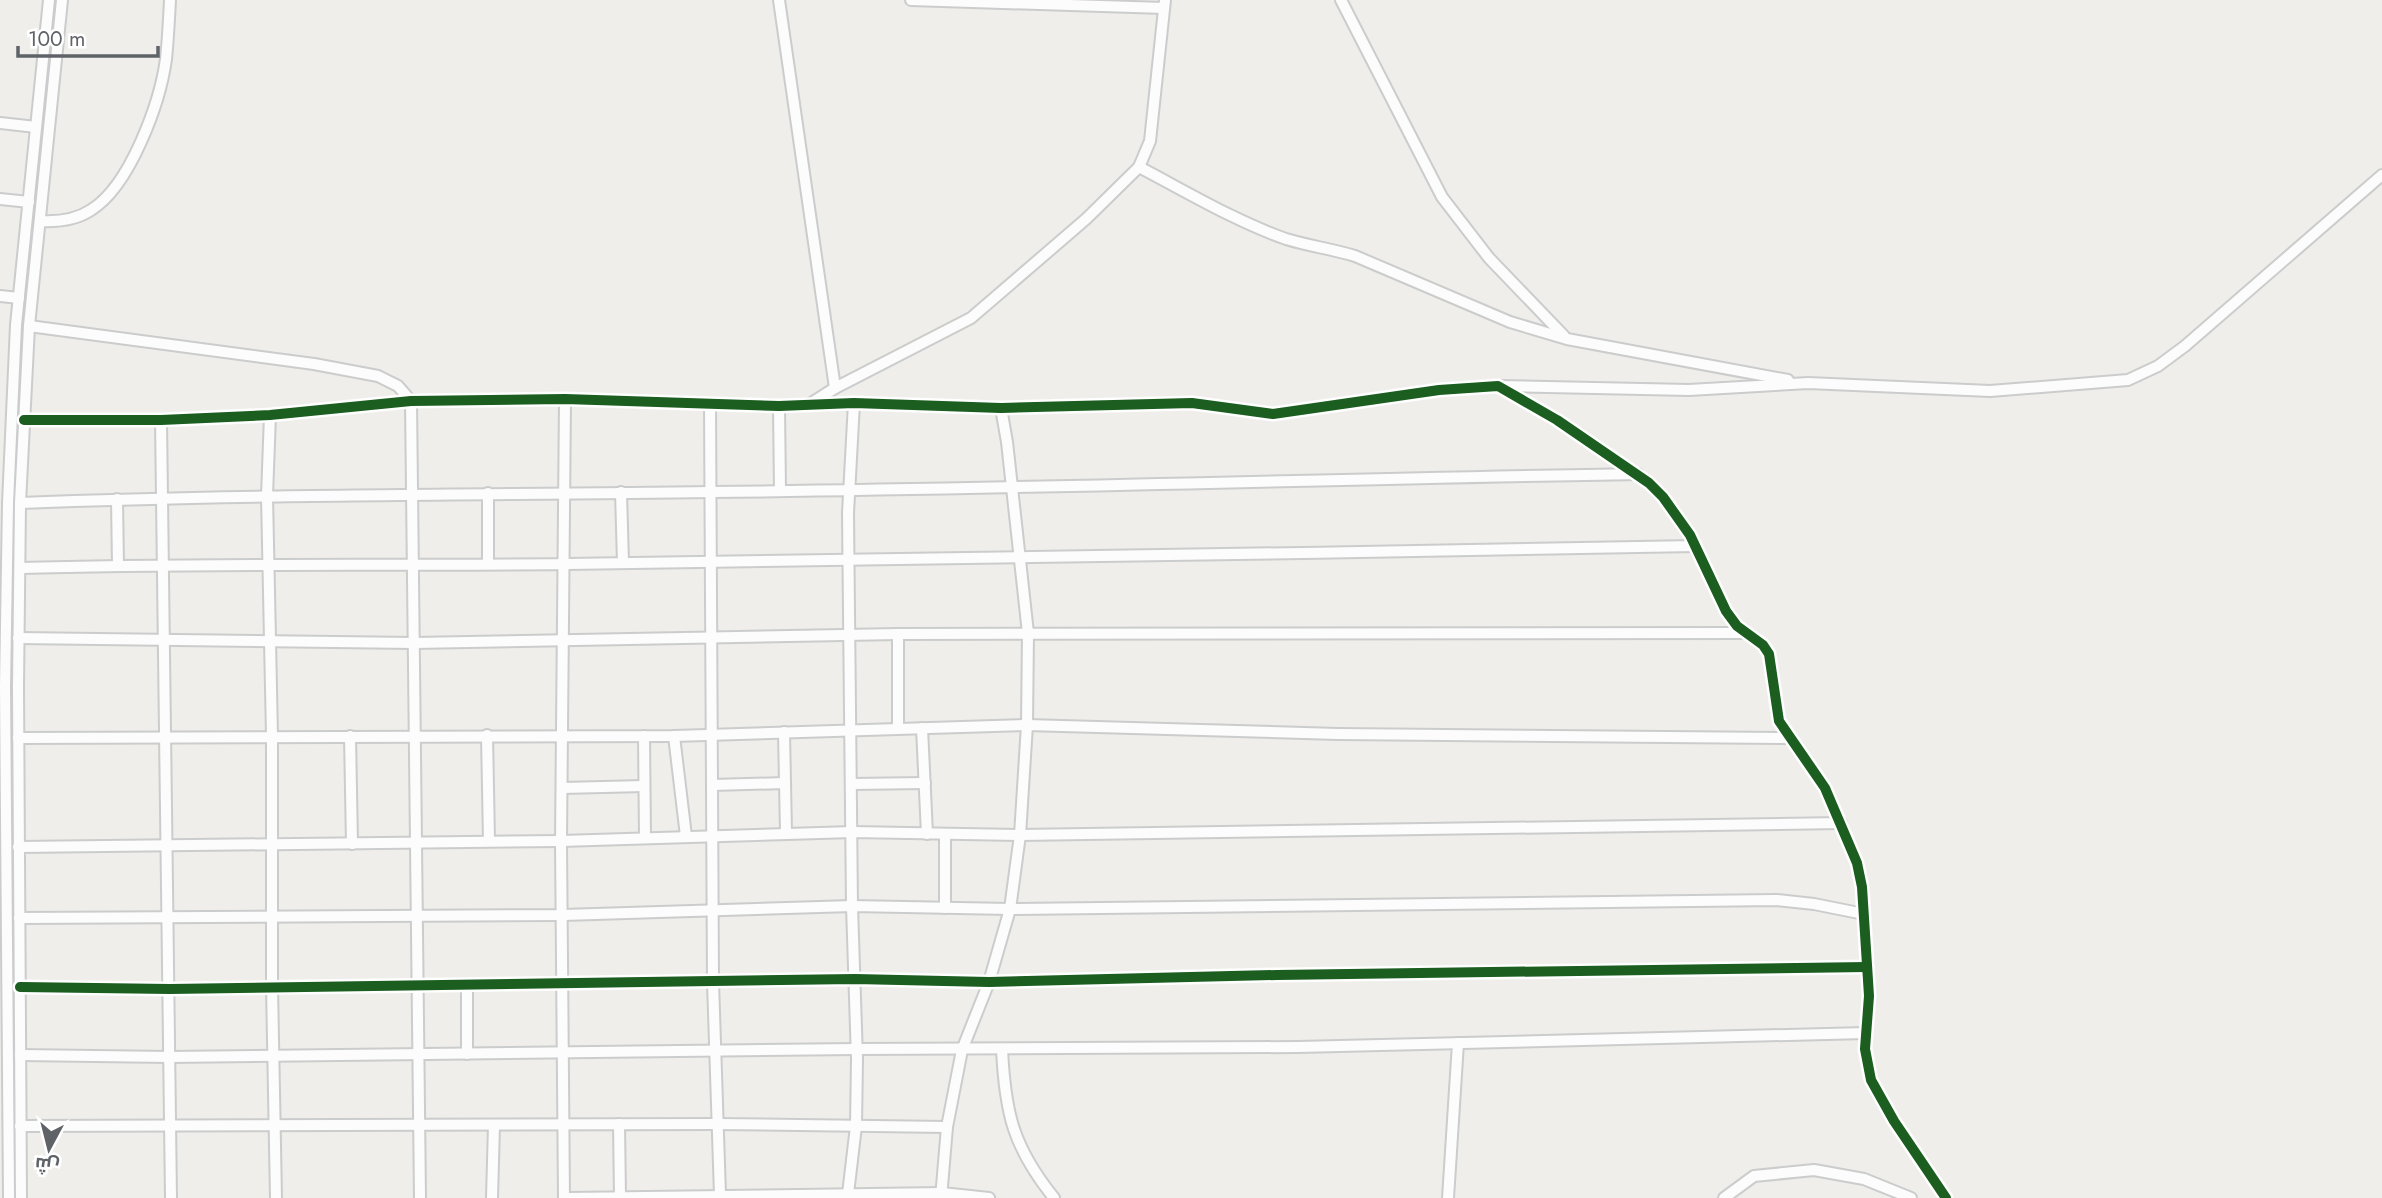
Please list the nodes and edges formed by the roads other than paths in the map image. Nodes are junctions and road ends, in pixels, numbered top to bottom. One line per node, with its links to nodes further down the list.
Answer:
1 (49, 0): 10 (street)
2 (62, 0): 15 (street)
3 (170, 0): 15 (street)
4 (779, 0): 22 (street)
5 (911, 0): 7 (street)
6 (1341, 0): 19 (street)
7 (1076, 3): 8 (street)
8 (1165, 4): 11 (street)
9 (0, 123): 10 (street)
10 (36, 127): 14 (street)
11 (1139, 167): 19 (street); 22 (street)
12 (2382, 175): 20 (street)
13 (0, 199): 14 (street)
14 (29, 202): 17 (street)
15 (40, 221): 18 (street)
16 (0, 296): 17 (street)
17 (19, 298): 31 (street)
18 (29, 326): 24 (street); 32 (street)
19 (1567, 339): 20 (street)
20 (1808, 383): 21 (street)
21 (1498, 386): 29 (street); 34 (street)
22 (835, 388): 27 (street)
23 (565, 399): 24 (street); 26 (street); 38 (street)
24 (411, 401): 30 (street); 42 (street)
25 (853, 403): 27 (street); 29 (street); 36 (street)
26 (710, 404): 28 (street); 40 (street)
27 (808, 405): 28 (street)
28 (779, 406): 37 (street)
29 (1001, 408): 35 (street)
30 (270, 415): 33 (street); 43 (street)
31 (5, 419): 47 (street)
32 (23, 420): 33 (street); 46 (street)
33 (161, 420): 44 (street)
34 (1638, 474): 35 (street); 48 (street)
35 (1011, 488): 36 (street); 50 (street)
36 (849, 490): 37 (street); 49 (street)
37 (780, 491): 40 (street)
38 (565, 492): 39 (street); 41 (street); 55 (street)
39 (621, 492): 40 (street); 52 (street)
40 (710, 492): 51 (street)
41 (488, 493): 42 (street); 54 (street)
42 (413, 494): 43 (street); 53 (street)
43 (267, 496): 44 (street); 58 (street)
44 (164, 498): 45 (street); 56 (street)
45 (117, 499): 46 (street); 57 (street)
46 (20, 503): 59 (street)
47 (4, 536): 64 (street)
48 (1695, 546): 50 (street); 61 (street)
49 (849, 559): 50 (street); 51 (street); 63 (street)
50 (1019, 559): 60 (street)
51 (710, 562): 52 (street); 66 (street)
52 (622, 563): 55 (street)
53 (414, 564): 54 (street); 58 (street); 70 (street)
54 (488, 564): 55 (street)
55 (564, 564): 68 (street)
56 (162, 565): 57 (street); 58 (street); 67 (street)
57 (118, 566): 59 (street)
58 (268, 566): 69 (street)
59 (20, 568): 65 (street)
60 (1028, 633): 61 (street); 62 (street); 71 (street)
61 (1746, 633): 87 (street)
62 (898, 634): 63 (street); 73 (street)
63 (851, 635): 66 (street); 74 (street)
64 (3, 638): 85 (street)
65 (18, 638): 67 (street); 86 (street)
66 (710, 639): 68 (street); 76 (street)
67 (162, 641): 69 (street); 78 (street)
68 (565, 641): 70 (street); 82 (street)
69 (269, 642): 70 (street); 79 (street)
70 (414, 643): 81 (street)
71 (1027, 725): 72 (street); 87 (street); 100 (street)
72 (922, 728): 73 (street); 89 (street)
73 (898, 729): 74 (street)
74 (851, 731): 75 (street); 91 (street)
75 (784, 732): 76 (street); 88 (street)
76 (712, 734): 84 (street); 90 (street)
77 (486, 735): 81 (street); 82 (street); 103 (street)
78 (164, 736): 79 (street); 86 (street); 107 (street)
79 (272, 736): 80 (street); 108 (street)
80 (350, 736): 81 (street); 106 (street)
81 (416, 736): 105 (street)
82 (562, 736): 83 (street); 93 (street)
83 (644, 736): 84 (street); 92 (street)
84 (674, 736): 101 (street)
85 (3, 738): 109 (street)
86 (18, 738): 110 (street)
87 (1788, 738): 94 (street)
88 (785, 783): 90 (street); 96 (street)
89 (925, 783): 91 (street); 97 (street)
90 (712, 785): 98 (street)
91 (852, 785): 95 (street)
92 (644, 786): 93 (street); 102 (street)
93 (562, 788): 104 (street)
94 (1841, 823): 100 (street); 116 (street)
95 (853, 832): 96 (street); 97 (street); 111 (street)
96 (786, 833): 98 (street)
97 (927, 834): 99 (street)
98 (712, 835): 101 (street); 114 (street)
99 (945, 835): 100 (street); 112 (street)
100 (1020, 835): 113 (street)
101 (686, 836): 102 (street)
102 (645, 838): 104 (street)
103 (489, 841): 104 (street); 105 (street)
104 (561, 841): 118 (street)
105 (418, 842): 106 (street); 115 (street)
106 (352, 844): 108 (street)
107 (166, 845): 108 (street); 110 (street); 119 (street)
108 (272, 846): 117 (street)
109 (3, 847): 121 (street)
110 (18, 847): 120 (street)
111 (852, 906): 112 (street); 114 (street); 123 (street)
112 (945, 908): 113 (street)
113 (1010, 909): 116 (street); 125 (street)
114 (713, 911): 118 (street); 124 (street)
115 (418, 914): 117 (street); 118 (street); 127 (street)
116 (1864, 914): 122 (street)
117 (272, 915): 119 (street); 129 (street)
118 (563, 915): 126 (street)
119 (168, 916): 120 (street); 132 (street)
120 (19, 918): 131 (street)
121 (3, 920): 130 (street)
122 (1867, 967): 125 (street); 133 (street)
123 (855, 979): 124 (street); 125 (street); 135 (street)
124 (713, 982): 126 (street); 138 (street)
125 (989, 982): 137 (street)
126 (563, 984): 128 (street); 139 (street)
127 (419, 985): 128 (street); 129 (street); 140 (street)
128 (467, 985): 141 (street)
129 (272, 986): 132 (street); 144 (street)
130 (4, 987): 142 (street)
131 (20, 987): 132 (street); 143 (street)
132 (170, 989): 145 (street)
133 (1866, 1033): 134 (street); 174 (street)
134 (1458, 1043): 136 (street); 171 (street)
135 (857, 1049): 137 (street); 138 (street); 154 (street)
136 (1002, 1049): 137 (street); 170 (street)
137 (962, 1050): 156 (street)
138 (715, 1051): 139 (street); 148 (street)
139 (563, 1052): 141 (street); 150 (street)
140 (419, 1054): 141 (street); 144 (street); 153 (street)
141 (467, 1054)
142 (4, 1055): 155 (street)
143 (20, 1055): 145 (street); 151 (street)
144 (274, 1055): 145 (street); 146 (street)
145 (169, 1057): 152 (street)
146 (274, 1124): 152 (street); 153 (street); 165 (street)
147 (618, 1124): 148 (street); 150 (street); 161 (street)
148 (718, 1124): 154 (street); 158 (street)
149 (494, 1125): 150 (street); 153 (street); 167 (street)
150 (564, 1125): 168 (street)
151 (20, 1126): 152 (street); 163 (street)
152 (169, 1126): 164 (street)
153 (419, 1126): 166 (street)
154 (856, 1126): 156 (street); 157 (street)
155 (4, 1127): 162 (street)
156 (947, 1127): 159 (street)
157 (849, 1194): 159 (street); 160 (street)
158 (720, 1195): 160 (street); 161 (street)
159 (941, 1195): 169 (street)
160 (750, 1196)
161 (620, 1197): 168 (street)
162 (9, 1198)
163 (21, 1198)
164 (171, 1198)
165 (276, 1198)
166 (420, 1198)
167 (492, 1198)
168 (566, 1198)
169 (989, 1198)
170 (1054, 1198)
171 (1448, 1198)
172 (1724, 1198): 173 (street)
173 (1912, 1198)
174 (1945, 1198)

